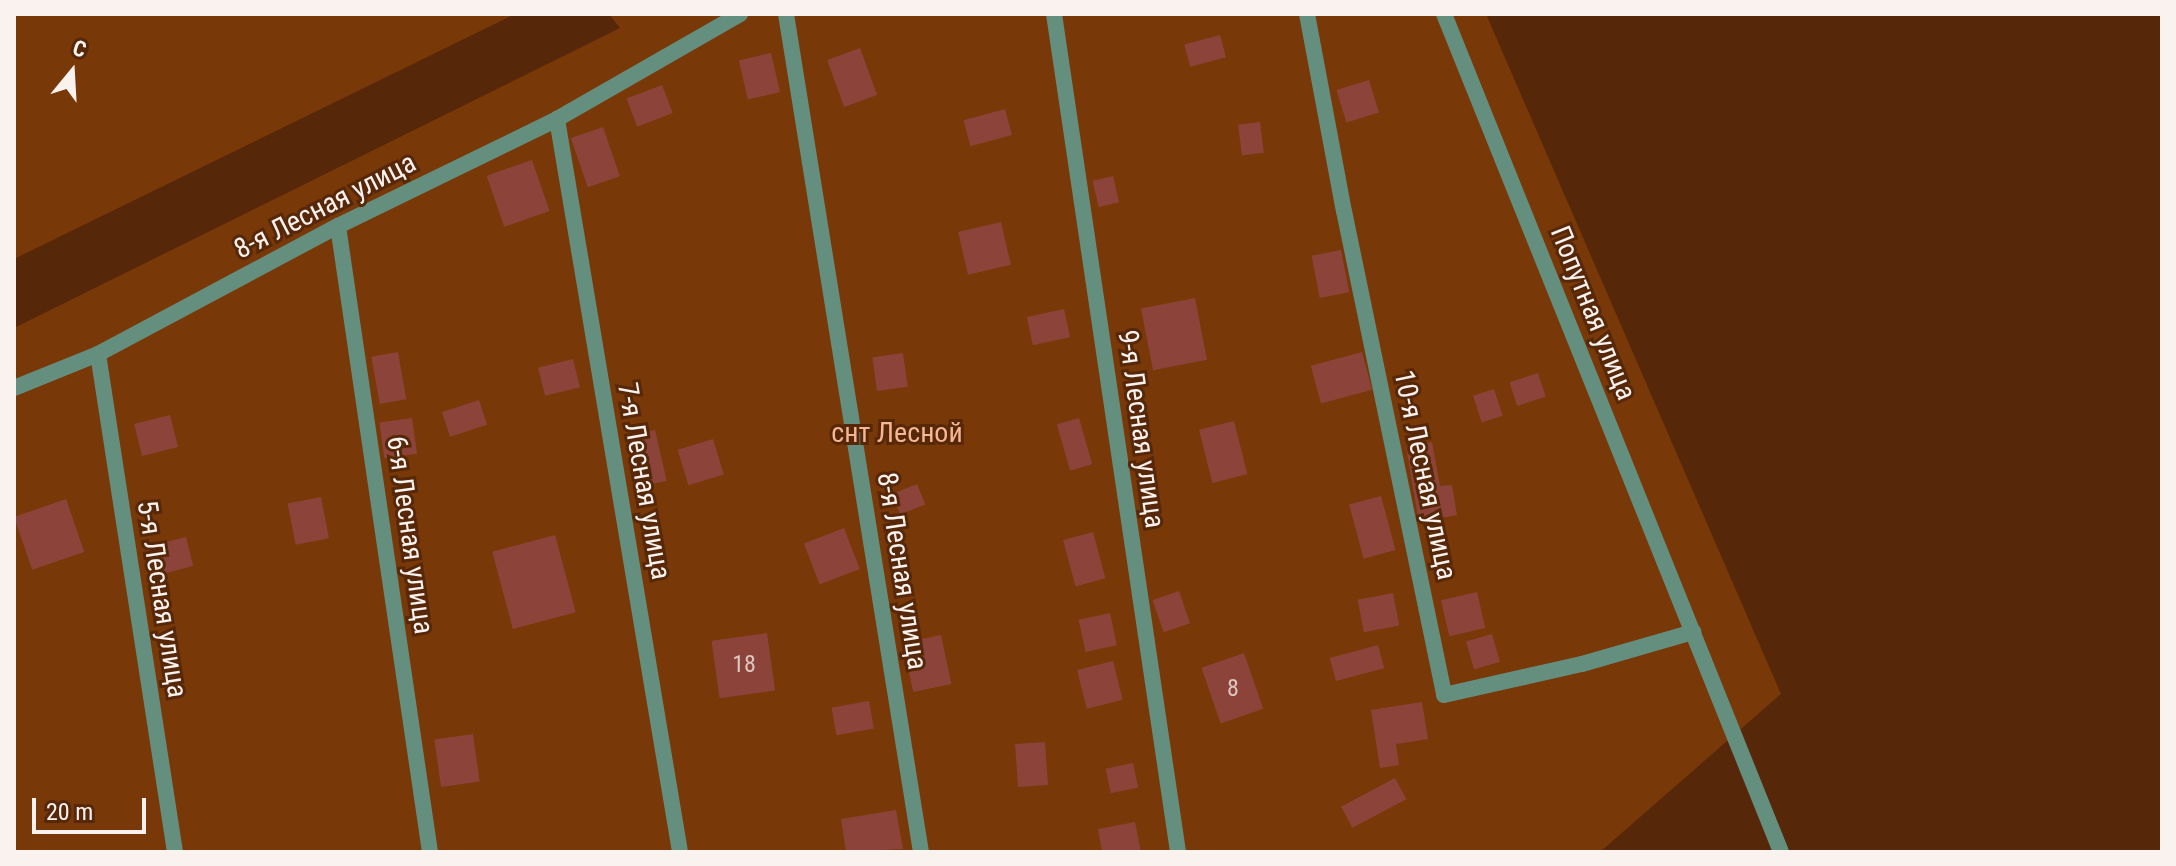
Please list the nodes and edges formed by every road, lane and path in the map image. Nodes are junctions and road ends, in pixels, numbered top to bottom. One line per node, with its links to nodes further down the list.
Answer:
1 (740, 14): 6 (street, 8-я Лесная улица)
2 (786, 14): 14 (street, 8-я Лесная улица)
3 (1054, 14): 15 (street, 9-я Лесная улица)
4 (1307, 14): 10 (street, 10-я Лесная улица)
5 (1444, 14): 10 (street, Попутная улица)
6 (557, 119): 7 (street, 8-я Лесная улица); 13 (street, 7-я Лесная улица)
7 (338, 226): 8 (street, 8-я Лесная улица); 12 (street, 6-я Лесная улица)
8 (98, 354): 9 (street, 8-я Лесная улица); 11 (street, 5-я Лесная улица)
9 (14, 388)
10 (1693, 632): 16 (street, Попутная улица)
11 (175, 852)
12 (430, 852)
13 (680, 852)
14 (921, 852)
15 (1178, 852)
16 (1781, 852)

